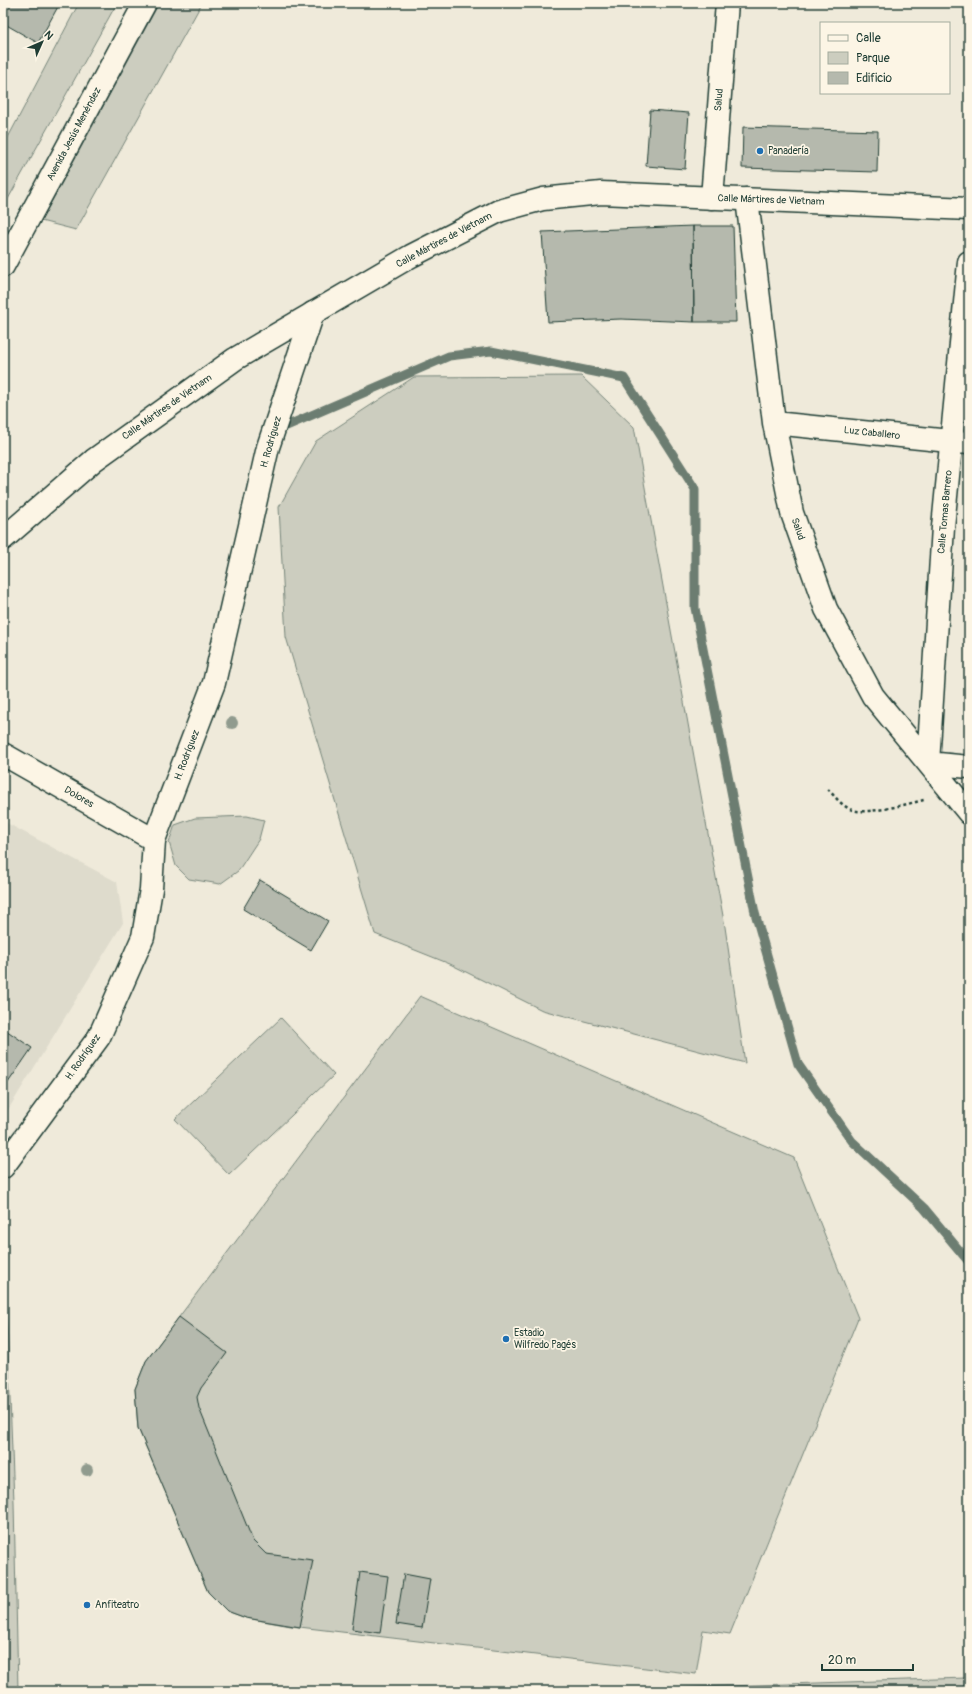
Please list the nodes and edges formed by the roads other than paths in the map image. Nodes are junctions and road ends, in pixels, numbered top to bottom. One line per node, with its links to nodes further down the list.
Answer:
1 (145, 3): 7 (street, Avenida Jesús Menéndez)
2 (727, 3): 3 (street, Salud)
3 (712, 198): 4 (street, Calle Mártires de Vietnam); 8 (street, Calle Mártires de Vietnam)
4 (747, 199): 5 (street, Calle Mártires de Vietnam); 9 (street, Salud)
5 (969, 209)
6 (969, 262): 10 (street, Calle Tomas Barrero)
7 (3, 266)
8 (313, 313): 11 (street, Calle Mártires de Vietnam); 16 (street, H. Rodríguez)
9 (774, 423): 10 (street, Luz Caballero); 13 (street, Salud)
10 (960, 442): 13 (street, Calle Tomas Barrero)
11 (3, 539)
12 (3, 754): 16 (street, Dolores)
13 (928, 763): 14 (street); 15 (street, Salud)
14 (969, 767)
15 (969, 813)
16 (154, 840): 17 (street, H. Rodríguez)
17 (3, 1167)

